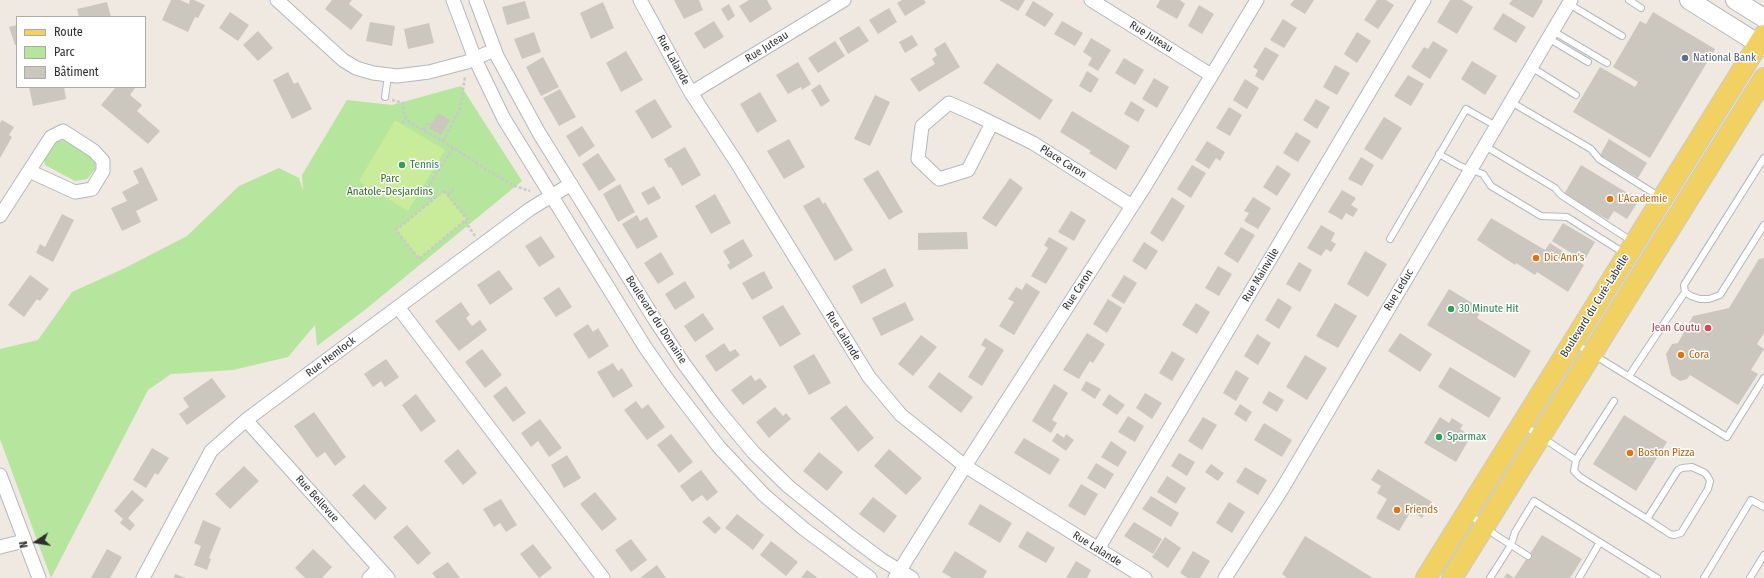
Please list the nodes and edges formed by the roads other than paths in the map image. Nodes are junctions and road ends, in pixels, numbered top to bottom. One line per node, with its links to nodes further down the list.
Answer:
1 (277, 0): 24 (street)
2 (453, 0): 19 (street, Boulevard du Domaine)
3 (476, 0): 18 (street, Boulevard du Domaine)
4 (640, 0): 26 (street, Rue Lalande)
5 (844, 0): 26 (street, Rue Juteau)
6 (1091, 0): 23 (street, Rue Juteau)
7 (1257, 0): 23 (street, Rue Caron)
8 (1424, 0): 66 (street, Rue Mainville)
9 (1629, 0): 13 (lane)
10 (1689, 0): 17 (street)
11 (1736, 0): 14 (street)
12 (1570, 2): 15 (street, Rue Leduc); 16 (lane)
13 (1641, 8)
14 (1764, 18)
15 (1550, 34): 20 (lane); 21 (lane); 22 (street, Rue Leduc)
16 (1622, 36)
17 (1762, 42): 39 (main road, Boulevard du Curé-Labelle)
18 (494, 50): 19 (street); 37 (street, Boulevard du Domaine)
19 (474, 59): 24 (street); 38 (street, Boulevard du Domaine)
20 (1588, 62)
21 (1607, 63)
22 (1531, 67): 27 (lane); 29 (street, Rue Leduc)
23 (1211, 75): 40 (street, Rue Caron)
24 (388, 76): 28 (lane)
25 (1764, 78): 48 (main road, Boulevard du Curé-Labelle)
26 (691, 93): 56 (street, Rue Lalande)
27 (1576, 95)
28 (385, 98)
29 (1511, 102): 31 (street, Rue Leduc); 39 (lane)
30 (992, 123): 30 (street, Place Caron); 40 (street, Place Caron)
31 (1496, 126): 32 (street, Rue Leduc); 33 (lane)
32 (1485, 146): 35 (street, Rue Leduc); 44 (lane)
33 (1440, 154): 35 (lane); 43 (lane)
34 (1764, 158): 45 (lane)
35 (1470, 170): 44 (lane); 79 (street, Rue Leduc)
36 (29, 171): 36 (street); 41 (street)
37 (571, 184): 38 (street, Rue Hemlock); 70 (street, Boulevard du Domaine)
38 (551, 196): 46 (street, Rue Hemlock); 76 (street, Boulevard du Domaine)
39 (1662, 198): 44 (main road, Boulevard du Curé-Labelle)
40 (1132, 206): 56 (street, Rue Caron)
41 (0, 216)
42 (1764, 225): 45 (lane)
43 (1390, 239)
44 (1631, 249): 47 (main road, Boulevard du Curé-Labelle)
45 (1685, 292): 49 (lane)
46 (398, 307): 52 (street, Rue Hemlock); 75 (street)
47 (1572, 342): 48 (lane); 53 (main road, Boulevard du Curé-Labelle)
48 (1591, 354): 49 (lane); 54 (main road, Boulevard du Curé-Labelle)
49 (1629, 376): 50 (lane)
50 (1764, 378)
51 (1614, 401): 55 (lane)
52 (246, 420): 69 (street, Rue Bellevue); 72 (street, Rue Hemlock)
53 (1522, 424): 54 (lane); 59 (main road, Boulevard du Curé-Labelle)
54 (1540, 436): 55 (lane); 61 (main road, Boulevard du Curé-Labelle)
55 (1576, 460): 60 (lane)
56 (965, 466): 66 (street, Rue Lalande); 70 (street, Rue Caron)
57 (0, 475): 62 (street)
58 (1764, 507): 85 (lane)
59 (1466, 514): 61 (lane); 80 (main road, Boulevard du Curé-Labelle)
60 (1646, 520): 60 (lane)
61 (1485, 525): 64 (lane); 81 (main road, Boulevard du Curé-Labelle)
62 (24, 541): 65 (street); 71 (street)
63 (1600, 542): 64 (lane); 83 (lane); 84 (lane)
64 (1511, 545): 68 (lane); 82 (lane)
65 (0, 547)
66 (1098, 550): 78 (street, Rue Lalande)
67 (1764, 554): 86 (lane)
68 (1528, 556)
69 (379, 568): 73 (street); 74 (street, Rue Bellevue)
70 (898, 574): 77 (street, Boulevard du Domaine)
71 (39, 578)
72 (143, 578)
73 (369, 578)
74 (388, 578)
75 (603, 578)
76 (870, 578)
77 (912, 578)
78 (1145, 578)
79 (1225, 578)
80 (1426, 578)
81 (1452, 578)
82 (1490, 578)
83 (1579, 578)
84 (1657, 578)
85 (1704, 578)
86 (1750, 578)

